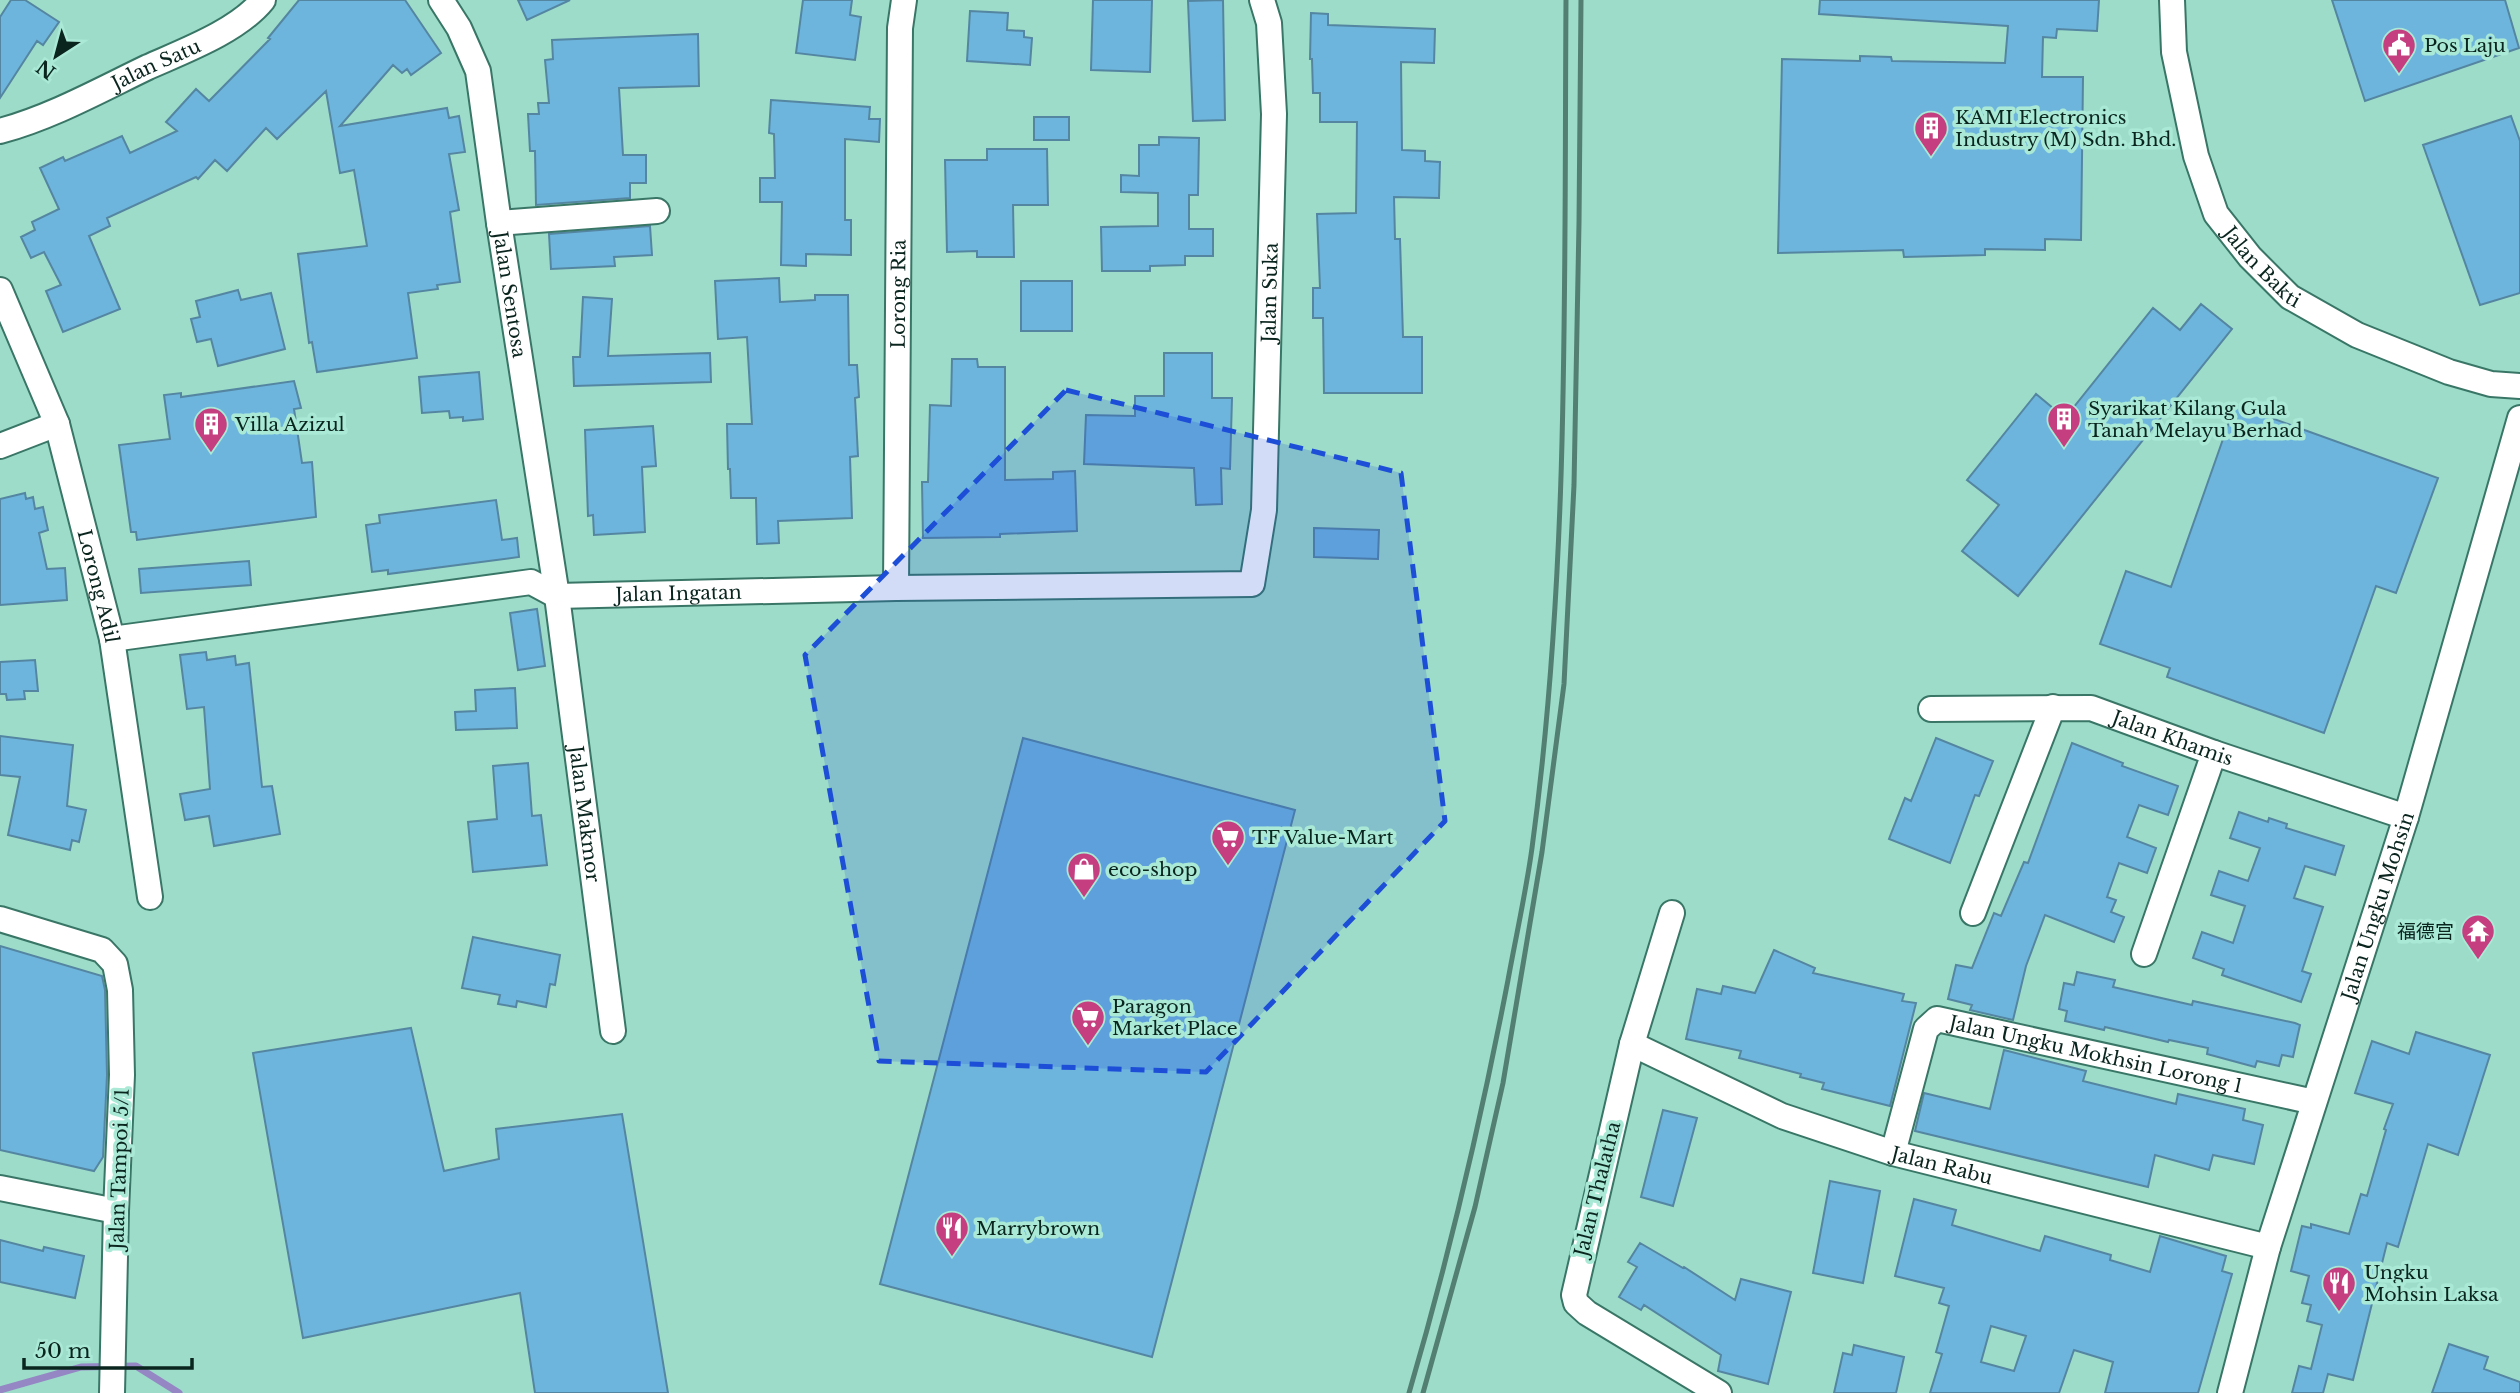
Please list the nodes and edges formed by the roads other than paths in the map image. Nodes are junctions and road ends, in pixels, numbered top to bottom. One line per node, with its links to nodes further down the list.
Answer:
1 (263, 0): 6 (street, Jalan Satu)
2 (441, 0): 8 (street, Jalan Sentosa)
3 (904, 0): 15 (street, Lorong Ria)
4 (1262, 0): 14 (street, Jalan Suka)
5 (2172, 0): 10 (street, Jalan Bakti)
6 (0, 131)
7 (657, 211): 8 (street)
8 (499, 223): 16 (street, Jalan Sentosa)
9 (0, 290): 12 (street, Lorong Adil)
10 (2520, 386)
11 (2520, 418): 21 (street, Jalan Ungku Mohsin)
12 (57, 424): 13 (street); 17 (street, Lorong Adil)
13 (0, 446)
14 (1252, 584): 15 (street, Jalan Ingatan)
15 (895, 588): 16 (street, Jalan Ingatan)
16 (557, 596): 17 (street, Jalan Ingatan); 27 (street, Jalan Makmor)
17 (112, 639): 22 (street, Lorong Adil)
18 (2053, 707): 19 (street, Jalan Khamis); 20 (street, Jalan Khamis); 24 (street)
19 (1931, 709)
20 (2214, 753): 21 (street, Jalan Khamis); 26 (street)
21 (2406, 817): 29 (street, Jalan Ungku Mohsin)
22 (150, 897)
23 (1672, 913): 28 (street, Jalan Thalatha)
24 (1973, 913)
25 (0, 919): 32 (street, Jalan Tampoi 5/1)
26 (2144, 954)
27 (613, 1031)
28 (1632, 1044): 30 (street, Jalan Rabu); 36 (street, Jalan Thalatha)
29 (2314, 1102): 30 (street, Jalan Ungku Mokhsin Lorong 1); 33 (street, Jalan Ungku Mohsin)
30 (1893, 1153): 33 (street, Jalan Rabu)
31 (0, 1188): 32 (street)
32 (116, 1211): 35 (street, Jalan Tampoi 5/1)
33 (2268, 1247): 34 (street, Jalan Ungku Mohsin)
34 (2237, 1391)
35 (112, 1393)
36 (1719, 1393)

